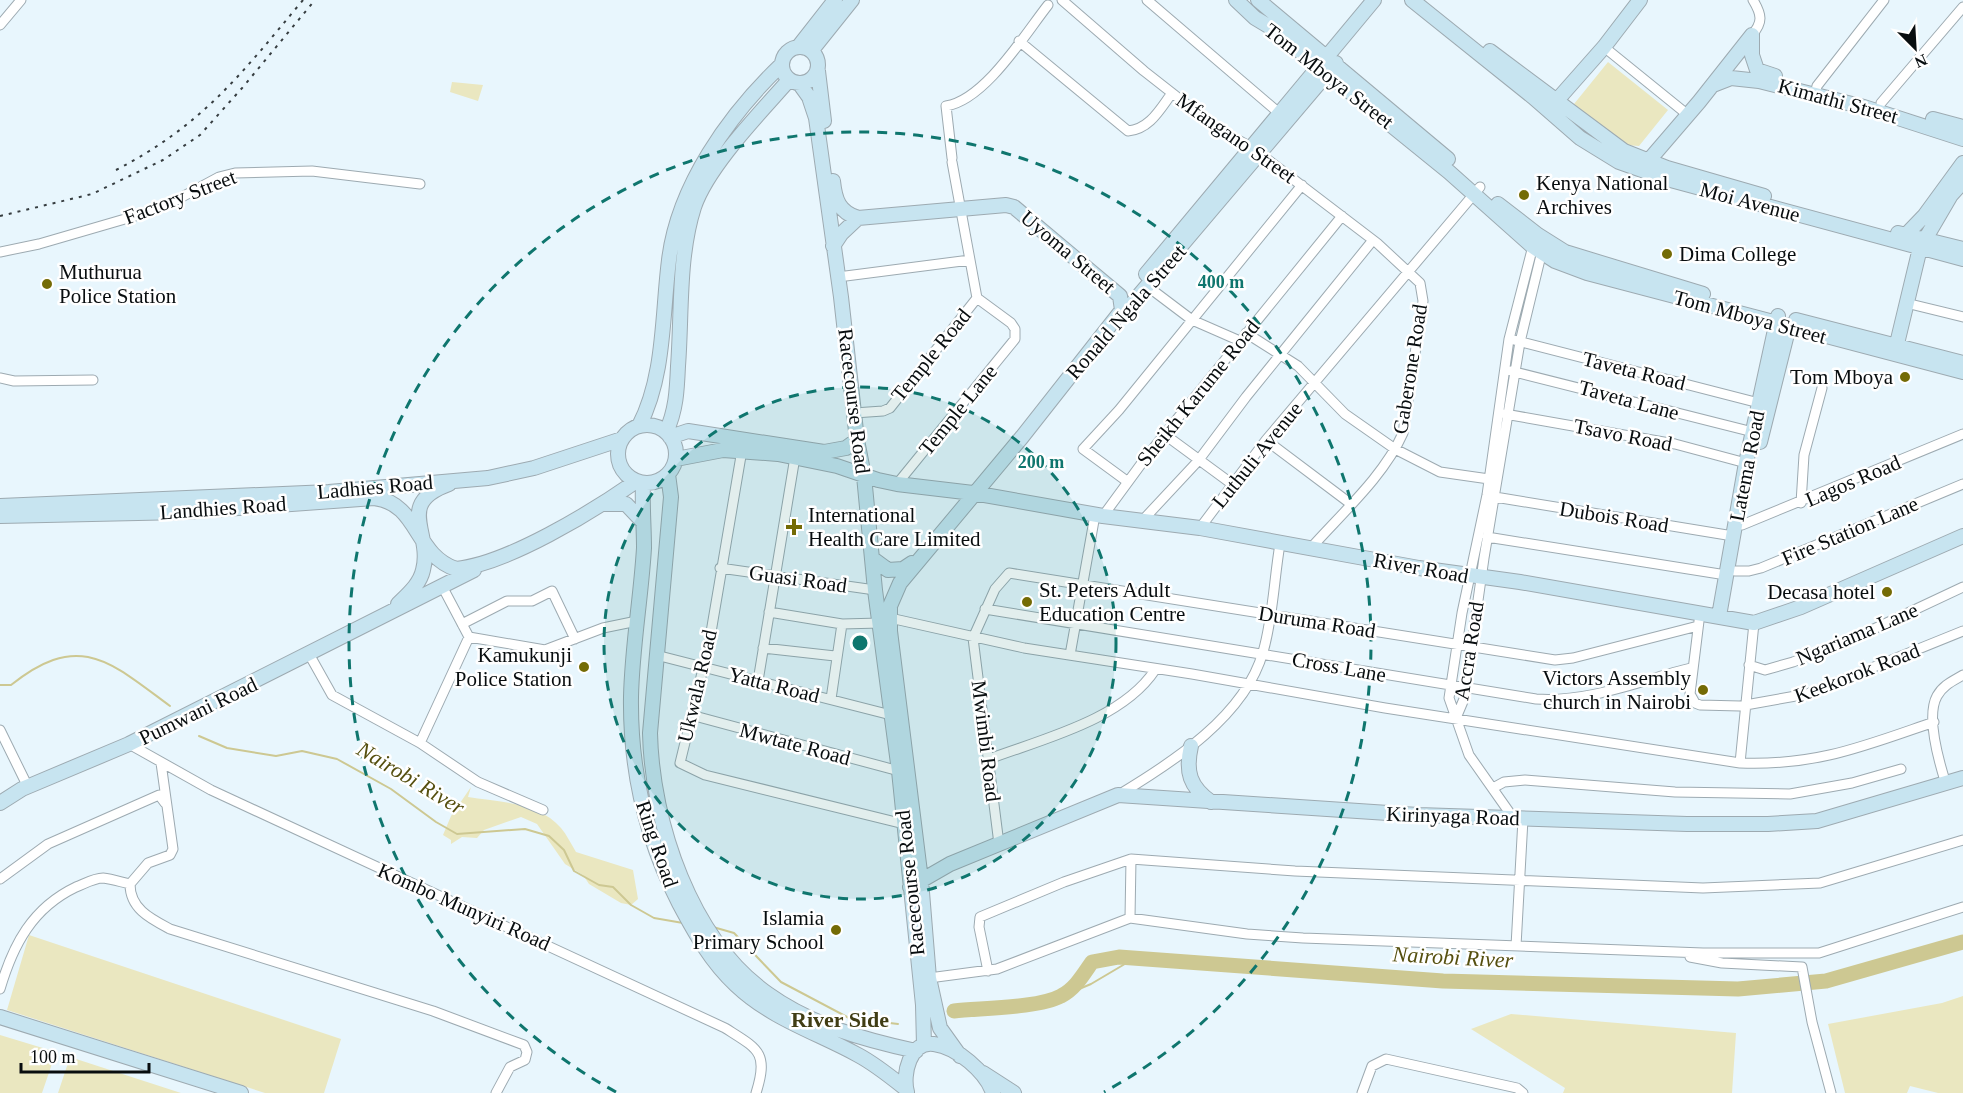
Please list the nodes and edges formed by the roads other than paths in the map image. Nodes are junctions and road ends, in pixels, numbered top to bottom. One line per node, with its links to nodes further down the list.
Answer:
1 (835, 0): 20 (main road)
2 (852, 0): 20 (main road)
3 (1147, 0): 30 (street)
4 (1236, 0): 21 (main road, Tom Mboya Street)
5 (1258, 0): 21 (main road, Tom Mboya Street)
6 (1374, 0): 21 (main road, Ronald Ngala Street)
7 (1412, 0): 29 (main road, Moi Avenue)
8 (1425, 0): 29 (main road, Moi Avenue)
9 (1640, 0): 19 (main road)
10 (1753, 0): 17 (street)
11 (1884, 0): 26 (street)
12 (1065, 1): 14 (street); 27 (street, Mfangano Street)
13 (16, 2): 16 (street)
14 (1047, 2): 18 (street)
15 (1963, 7): 28 (street)
16 (0, 25)
17 (1752, 35): 25 (main road); 26 (main road, Kimathi Street)
18 (1019, 41): 27 (street); 41 (street, Temple Road)
19 (1604, 47): 29 (main road); 31 (street)
20 (805, 48): 22 (main road); 23 (main road)
21 (1327, 64): 30 (main road, Ronald Ngala Street); 34 (main road, Ronald Ngala Street); 40 (main road, Tom Mboya Street)
22 (782, 65): 24 (main road); 78 (main road)
23 (818, 71): 24 (main road); 43 (main road)
24 (794, 82): 48 (main road, Racecourse Road); 80 (main road)
25 (1713, 85): 26 (main road, Kimathi Street); 31 (main road)
26 (1816, 91): 28 (main road, Kimathi Street); 33 (main road, Kimathi Street)
27 (1172, 93): 34 (street, Mfangano Street)
28 (1881, 103): 32 (main road, Kimathi Street)
29 (1552, 105): 36 (main road, Moi Avenue)
30 (1279, 113): 34 (main road, Ronald Ngala Street)
31 (1688, 115): 36 (main road)
32 (1963, 128)
33 (1963, 138)
34 (1255, 150): 39 (street, Mfangano Street); 55 (main road, Ronald Ngala Street); 56 (main road, Ronald Ngala Street)
35 (1963, 163): 44 (main road)
36 (1644, 165): 44 (main road, Moi Avenue)
37 (1963, 182): 47 (main road)
38 (420, 184): 50 (street, Factory Street)
39 (1302, 185): 42 (street, Mfangano Street); 61 (street)
40 (1477, 190): 46 (main road, Tom Mboya Street); 53 (street)
41 (960, 209): 43 (main road, Uyoma Street); 51 (street, Temple Road); 56 (main road, Uyoma Street)
42 (1342, 216): 45 (street, Mfangano Street); 63 (street, Sheikh Karume Road)
43 (858, 218): 48 (main road)
44 (1903, 238): 47 (main road, Moi Avenue)
45 (1373, 240): 53 (street, Mfangano Street); 67 (street)
46 (1539, 243): 62 (main road, Tom Mboya Street); 64 (street, Accra Road); 65 (street, Accra Road)
47 (1922, 244): 49 (main road, Moi Avenue); 52 (main road, Moi Avenue); 58 (main road)
48 (833, 246): 54 (main road, Racecourse Road)
49 (1963, 249)
50 (0, 252)
51 (970, 260): 54 (street); 57 (street, Temple Road)
52 (1963, 260)
53 (1408, 271): 73 (street); 86 (street, Gaberone Road)
54 (838, 277): 76 (main road, Racecourse Road)
55 (1147, 286): 59 (main road, Ronald Ngala Street); 61 (street)
56 (1120, 296): 59 (main road, Uyoma Street)
57 (977, 298): 76 (street, Temple Road); 98 (street, Temple Lane)
58 (1906, 303): 60 (street); 66 (main road)
59 (1122, 310): 102 (main road, Ronald Ngala Street)
60 (1963, 317)
61 (1192, 320): 63 (street); 96 (street)
62 (1781, 322): 66 (main road, Tom Mboya Street); 75 (main road, Latema Road); 101 (main road, Latema Road)
63 (1243, 337): 67 (street); 81 (street, Sheikh Karume Road)
64 (1509, 339): 65 (street, Taveta Road); 69 (street, Accra Road)
65 (1520, 342): 69 (street, Accra Road); 75 (street, Taveta Road)
66 (1895, 350): 68 (main road, Tom Mboya Street); 70 (main road, Tom Mboya Street)
67 (1282, 356): 73 (street); 90 (street)
68 (1963, 363)
69 (1510, 371): 77 (street, Accra Road); 79 (street, Taveta Lane)
70 (1963, 372)
71 (0, 378): 72 (street)
72 (93, 380)
73 (1316, 383): 85 (street, Luthuli Avenue); 86 (street)
74 (1822, 388): 104 (street)
75 (1759, 403): 79 (main road, Latema Road)
76 (854, 413): 84 (main road, Racecourse Road)
77 (1504, 414): 91 (street, Tsavo Road); 94 (street, Accra Road); 103 (street, Accra Road)
78 (639, 426): 80 (main road); 83 (main road)
79 (1753, 432): 91 (main road, Latema Road)
80 (668, 434): 84 (main road); 89 (main road)
81 (1164, 434): 90 (street); 96 (street, Sheikh Karume Road)
82 (1963, 434): 104 (street, Lagos Road)
83 (622, 439): 95 (main road, Ladhies Road); 97 (main road)
84 (857, 440): 93 (main road, Racecourse Road)
85 (1266, 440): 99 (street, Luthuli Avenue); 105 (street)
86 (1395, 449): 94 (street); 105 (street, Gaberone Road)
87 (742, 450): 88 (main road); 89 (main road); 122 (street, Ukwala Road)
88 (795, 457): 93 (main road); 124 (street)
89 (676, 459): 92 (main road)
90 (1198, 461): 99 (street); 110 (street)
91 (1746, 463): 101 (main road, Latema Road)
92 (668, 474): 97 (main road); 153 (main road, Ring Road)
93 (864, 476): 98 (main road, River Road); 119 (main road, Racecourse Road)
94 (1489, 479): 125 (street, Accra Road)
95 (462, 480): 107 (main road, Ladhies Road); 116 (main road)
96 (1128, 482): 109 (street, Sheikh Karume Road)
97 (639, 483): 106 (main road, Landhies Road); 111 (main road, Ring Road)
98 (897, 484): 102 (main road, River Road)
99 (1232, 484): 112 (street, Luthuli Avenue)
100 (1963, 484): 123 (street, Fire Station Lane)
101 (1745, 492): 115 (main road, Latema Road)
102 (973, 493): 109 (main road, River Road); 120 (main road, Ronald Ngala Street)
103 (1495, 497): 114 (street, Accra Road); 115 (street, Dubois Road)
104 (1801, 503): 115 (street, Lagos Road)
105 (1351, 504): 118 (street, Gaberone Road)
106 (602, 505): 111 (main road); 121 (main road, Landhies Road)
107 (0, 506)
108 (0, 516): 116 (main road, Landhies Road)
109 (1099, 516): 110 (main road, River Road); 126 (street, Sheikh Karume Road)
110 (1142, 521): 112 (main road, River Road)
111 (643, 522): 137 (main road, Ring Road)
112 (1200, 528): 117 (main road, River Road)
113 (1963, 536): 139 (main road)
114 (1487, 537): 123 (street, Fire Station Lane); 125 (street, Accra Road)
115 (1736, 537): 123 (main road, Latema Road)
116 (423, 543): 121 (main road, Landhies Road); 131 (main road)
117 (1280, 544): 118 (main road, River Road); 134 (street)
118 (1311, 549): 125 (main road, River Road)
119 (873, 559): 120 (main road); 129 (main road, Racecourse Road)
120 (917, 561): 130 (main road, Ronald Ngala Street)
121 (491, 562): 127 (main road)
122 (720, 568): 124 (street, Guasi Road); 156 (street, Ukwala Road)
123 (1730, 573): 135 (main road, Latema Road)
124 (774, 576): 129 (street, Guasi Road); 133 (street)
125 (1475, 577): 136 (main road, River Road); 147 (street, Accra Road); 148 (street, Accra Road)
126 (1084, 584): 132 (street, Duruma Road); 134 (street, Duruma Road); 142 (street, Sheikh Karume Road)
127 (442, 586): 131 (main road); 140 (street)
128 (1963, 587): 155 (street, Ngariama Lane)
129 (875, 590): 138 (main road, Racecourse Road)
130 (893, 594): 138 (main road, Racecourse Road)
131 (392, 609): 151 (main road, Pumwani Road)
132 (985, 609): 142 (street, Cross Lane); 145 (street, Duruma Road)
133 (769, 612): 141 (street); 149 (street)
134 (1269, 615): 147 (street, Duruma Road); 150 (street)
135 (1722, 617): 136 (main road, River Road); 139 (main road, River Road)
136 (1699, 619): 148 (street, Duruma Road); 157 (street)
137 (637, 621): 146 (street); 201 (main road, Ring Road)
138 (885, 621): 141 (street); 145 (street); 167 (main road, Racecourse Road); 193 (main road, Racecourse Road)
139 (1754, 623): 155 (street)
140 (462, 624): 144 (street); 146 (street)
141 (842, 624): 154 (street)
142 (1077, 624): 150 (street, Cross Lane); 152 (street, Sheikh Karume Road)
143 (1963, 631): 165 (street, Keekorok Road)
144 (469, 637): 146 (street); 171 (street)
145 (973, 638): 152 (street); 174 (street, Mwimbi Road)
146 (575, 639)
147 (1457, 645): 148 (street, Duruma Road); 161 (street, Accra Road)
148 (1470, 647): 163 (street, Accra Road)
149 (763, 648): 154 (street); 160 (street)
150 (1263, 653): 161 (street, Cross Lane); 162 (street)
151 (309, 654): 171 (street); 172 (main road, Pumwani Road)
152 (1070, 655): 158 (street)
153 (656, 656): 156 (street, Yatta Road); 201 (main road, Ring Road)
154 (835, 656): 164 (street)
155 (1749, 665): 165 (street)
156 (704, 667): 160 (street, Yatta Road); 166 (street, Ukwala Road)
157 (1691, 668): 163 (street, Cross Lane); 165 (street, Keekorok Road)
158 (1155, 670): 162 (street); 174 (street)
159 (1963, 675): 169 (street)
160 (758, 681): 164 (street, Yatta Road)
161 (1450, 684): 163 (street, Cross Lane); 168 (street, Accra Road)
162 (1247, 685): 168 (street); 173 (street)
163 (1466, 687): 168 (street, Accra Road)
164 (831, 699): 167 (street, Yatta Road)
165 (1748, 703): 176 (street)
166 (691, 715): 178 (street, Mwtate Road); 189 (street, Ukwala Road)
167 (891, 715): 178 (main road, Racecourse Road)
168 (1456, 718): 176 (street); 182 (street)
169 (1934, 722): 176 (street); 180 (street)
170 (1, 733): 181 (street)
171 (420, 743): 187 (street)
172 (129, 744): 175 (street, Kombo Munyiri Road); 181 (main road, Pumwani Road)
173 (1191, 746): 183 (street); 184 (main road)
174 (988, 759): 191 (street, Mwimbi Road)
175 (161, 763): 186 (street); 214 (street, Kombo Munyiri Road)
176 (1740, 763)
177 (1901, 769): 182 (street)
178 (899, 771): 189 (main road, Racecourse Road)
179 (1963, 778): 180 (main road, Kirinyaga Road)
180 (1946, 784): 188 (main road, Kirinyaga Road)
181 (28, 787): 185 (main road, Pumwani Road)
182 (1493, 788): 188 (street)
183 (1118, 795): 184 (main road, Kirinyaga Road); 191 (main road, Kirinyaga Road)
184 (1211, 802): 188 (main road, Kirinyaga Road)
185 (0, 803)
186 (165, 803): 195 (street); 198 (street)
187 (543, 810)
188 (1519, 819): 196 (street)
189 (904, 824): 193 (main road, Racecourse Road)
190 (1963, 840): 196 (street)
191 (999, 844): 194 (main road, Kirinyaga Road)
192 (1131, 859): 196 (street); 200 (street); 204 (street)
193 (913, 861): 194 (main road); 197 (main road, Racecourse Road)
194 (950, 864): 197 (main road, Kirinyaga Road)
195 (0, 879)
196 (1520, 880): 202 (street)
197 (915, 883): 205 (main road, Racecourse Road); 208 (main road, Racecourse Road)
198 (130, 884): 206 (street); 213 (street)
199 (1963, 907): 203 (street)
200 (1130, 918): 202 (street); 204 (street)
201 (698, 925): 208 (main road, Ring Road); 211 (main road, Ring Road)
202 (1516, 946): 203 (street)
203 (1662, 951): 219 (street)
204 (988, 971): 205 (street)
205 (929, 978): 209 (main road, Racecourse Road)
206 (0, 989)
207 (0, 1017): 212 (main road)
208 (920, 1048): 209 (main road, Ring Road); 211 (main road)
209 (960, 1056): 210 (main road)
210 (981, 1072): 215 (main road); 216 (main road)
211 (907, 1091)
212 (241, 1093)
213 (496, 1093)
214 (756, 1093)
215 (993, 1093)
216 (1014, 1093)
217 (1362, 1093): 218 (street)
218 (1523, 1093)
219 (1831, 1093)

